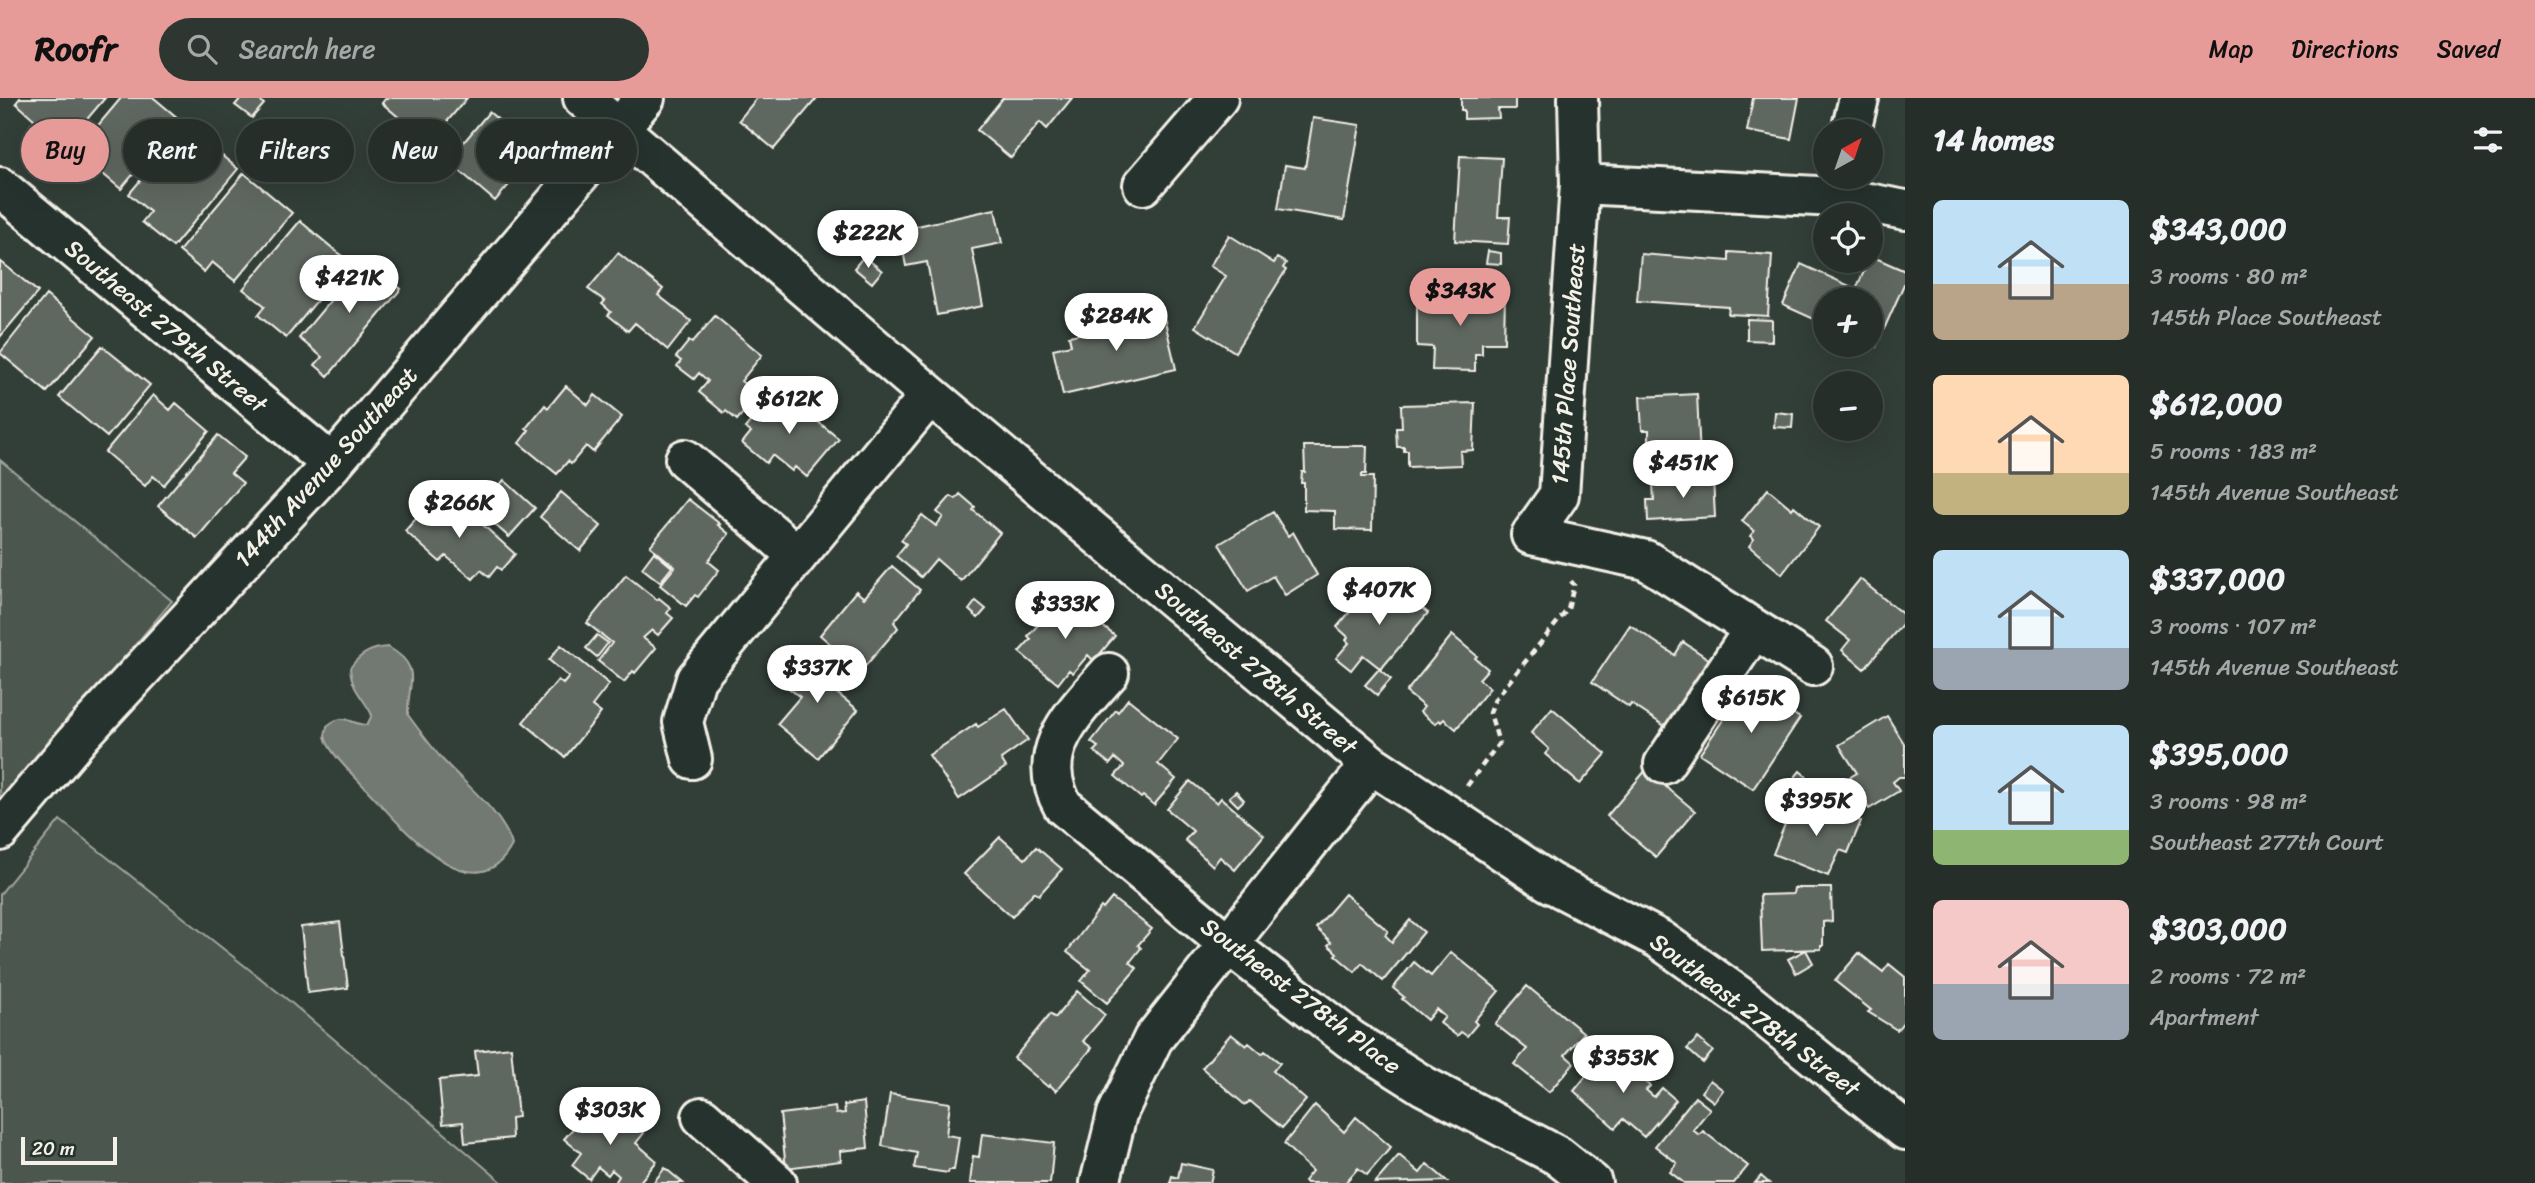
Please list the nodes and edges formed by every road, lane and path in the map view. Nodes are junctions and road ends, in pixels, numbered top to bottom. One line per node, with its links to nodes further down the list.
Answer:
1 (583, 98): 6 (street, Southeast 278th Street)
2 (645, 98): 7 (street, 144th Avenue Southeast)
3 (1218, 98): 12 (street)
4 (1578, 98): 11 (street, 145th Place Southeast)
5 (1859, 98): 8 (street)
6 (608, 119)
7 (628, 119)
8 (1855, 119)
9 (637, 144): 17 (street, Southeast 278th Street)
10 (574, 182): 19 (street, 144th Avenue Southeast)
11 (1580, 184): 14 (street); 22 (street, 145th Place Southeast)
12 (1143, 185)
13 (0, 187): 19 (street, Southeast 279th Street)
14 (1813, 187)
15 (1845, 189): 16 (street)
16 (1905, 210)
17 (930, 395): 20 (street); 26 (street, Southeast 278th Street)
18 (685, 459): 20 (street)
19 (332, 464): 29 (street, 144th Avenue Southeast)
20 (797, 555): 25 (street)
21 (1566, 575): 28 (path)
22 (1754, 629): 23 (street); 27 (street)
23 (1813, 666)
24 (1110, 673): 30 (street, Southeast 278th Place)
25 (692, 759)
26 (1371, 764): 28 (street, Southeast 278th Street); 30 (street)
27 (1664, 764)
28 (1446, 813): 32 (street, Southeast 278th Street)
29 (0, 831)
30 (1228, 944): 34 (street); 35 (street, Southeast 278th Place)
31 (702, 1117): 33 (street)
32 (1905, 1130)
33 (777, 1183)
34 (1100, 1183)
35 (1592, 1183)

